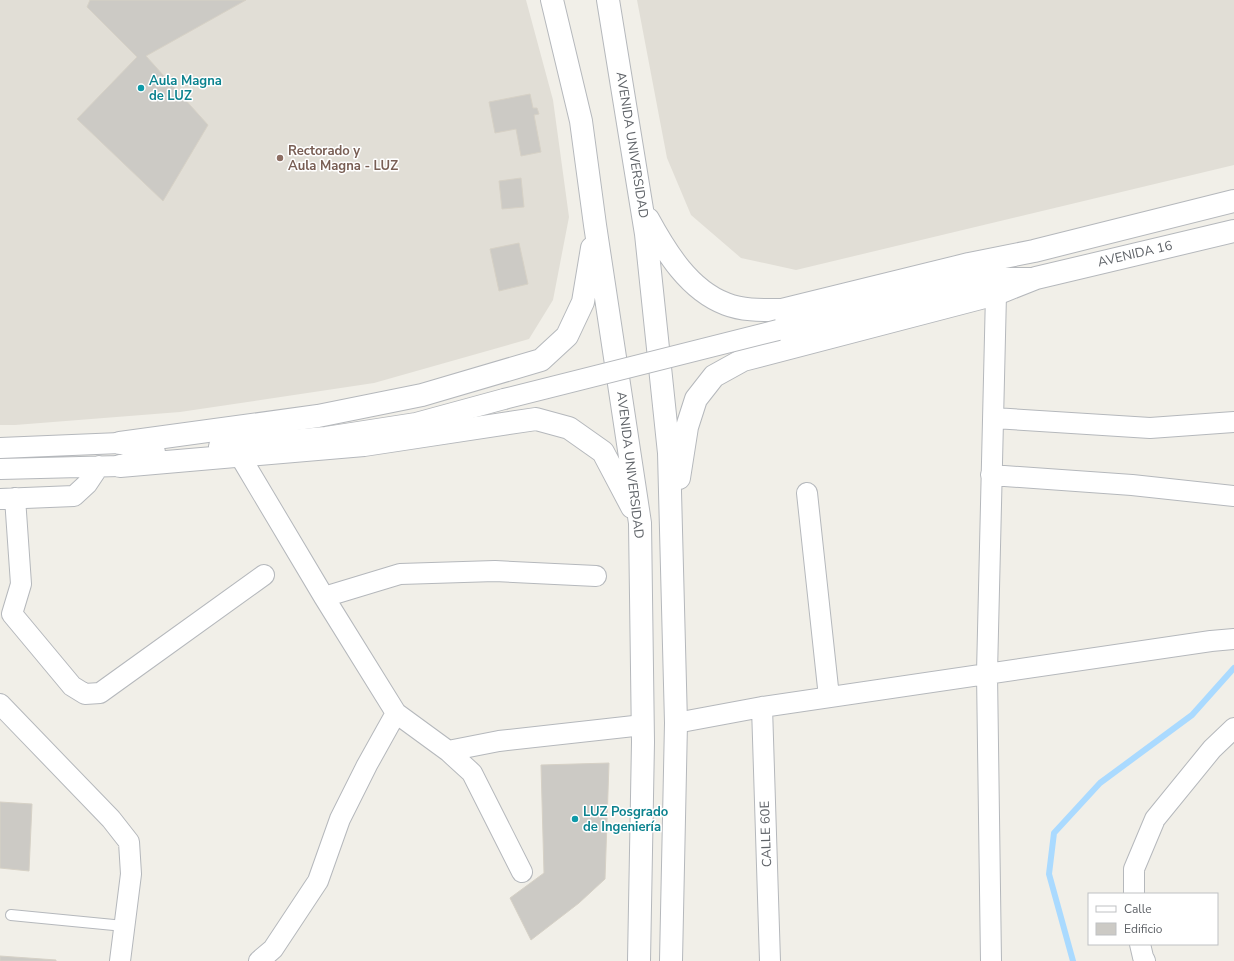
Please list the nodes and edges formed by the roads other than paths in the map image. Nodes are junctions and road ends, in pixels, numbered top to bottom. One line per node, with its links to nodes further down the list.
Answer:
1 (552, 0): 5 (street, AVENIDA UNIVERSIDAD)
2 (608, 0): 4 (street, AVENIDA UNIVERSIDAD)
3 (1234, 201): 7 (street)
4 (642, 210): 7 (street); 22 (street, AVENIDA UNIVERSIDAD)
5 (595, 225): 11 (street); 21 (street, AVENIDA UNIVERSIDAD)
6 (1234, 231): 8 (street, AVENIDA 16)
7 (1034, 251): 8 (street)
8 (992, 286): 9 (street); 13 (street, bridge); 22 (street, AVENIDA 16)
9 (994, 418): 10 (street); 17 (street)
10 (1234, 422)
11 (120, 443): 12 (street); 13 (street)
12 (0, 448)
13 (155, 452): 15 (street)
14 (240, 456): 15 (street); 21 (street); 25 (street)
15 (110, 466): 16 (street); 20 (street)
16 (0, 469)
17 (991, 475): 19 (street); 28 (street)
18 (807, 492): 29 (street)
19 (1234, 496)
20 (8, 499): 26 (street)
21 (640, 523): 34 (street, AVENIDA UNIVERSIDAD)
22 (671, 526): 33 (street, AVENIDA UNIVERSIDAD)
23 (264, 575): 26 (street)
24 (596, 576): 25 (street)
25 (324, 598): 32 (street)
26 (6, 611)
27 (1234, 639): 28 (street)
28 (988, 674): 29 (street); 49 (street)
29 (829, 698): 31 (street)
30 (0, 704): 41 (street)
31 (762, 707): 33 (street); 48 (street, CALLE 60E)
32 (396, 713): 36 (street); 40 (street)
33 (676, 723): 47 (street, AVENIDA UNIVERSIDAD)
34 (643, 725): 36 (street); 46 (street, AVENIDA UNIVERSIDAD)
35 (1234, 728): 38 (street)
36 (448, 751): 37 (street)
37 (522, 872)
38 (1134, 893)
39 (11, 915): 41 (lane)
40 (291, 923): 44 (street); 45 (street)
41 (124, 926): 43 (street)
42 (1140, 945): 50 (street)
43 (120, 961)
44 (259, 961)
45 (282, 961)
46 (639, 961)
47 (671, 961)
48 (770, 961)
49 (991, 961)
50 (1145, 961)

